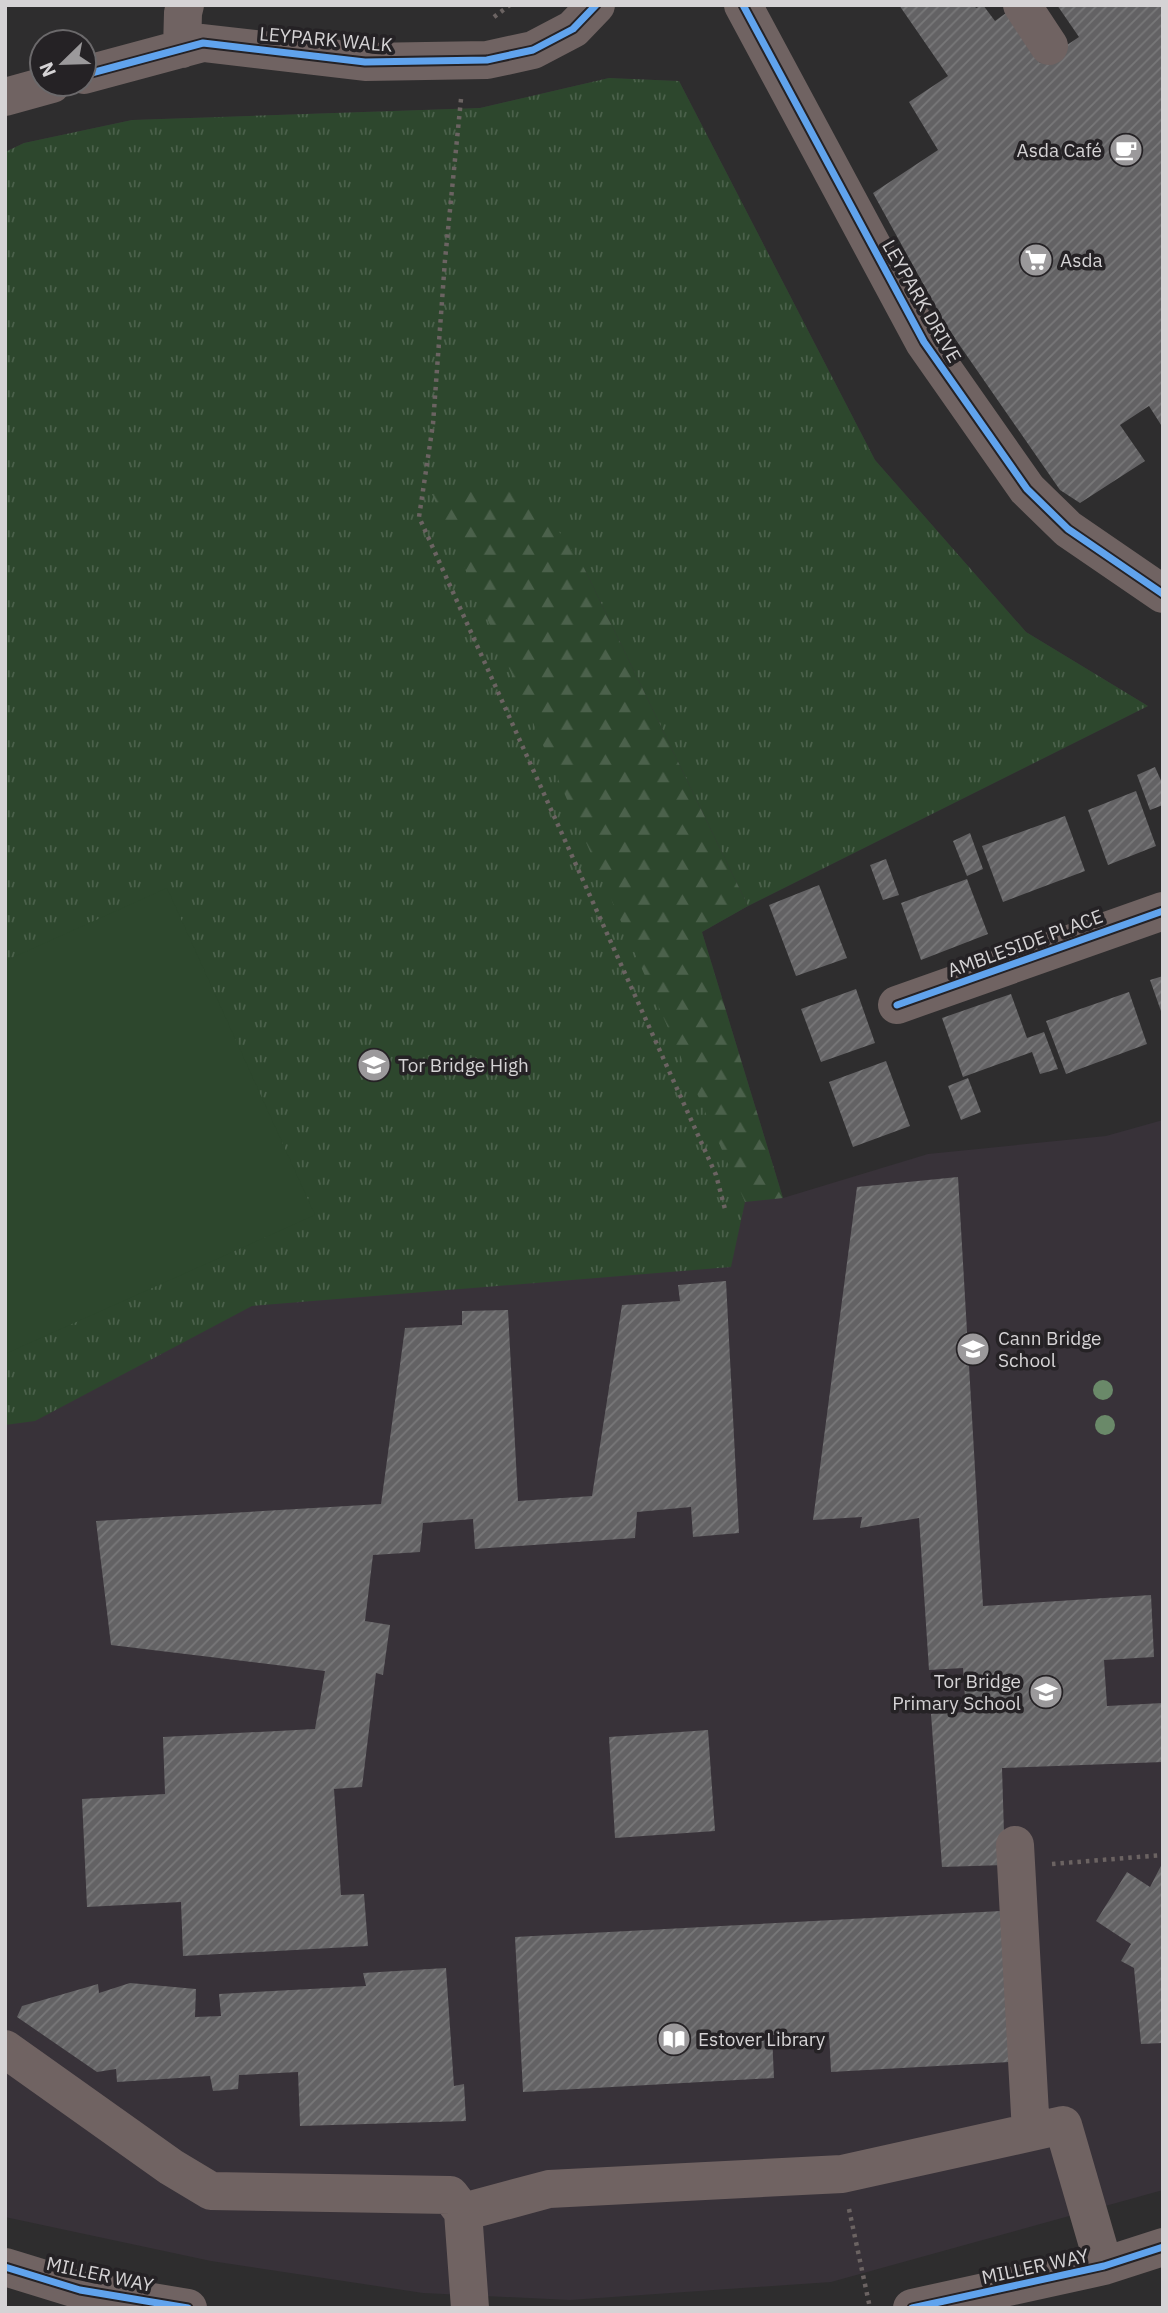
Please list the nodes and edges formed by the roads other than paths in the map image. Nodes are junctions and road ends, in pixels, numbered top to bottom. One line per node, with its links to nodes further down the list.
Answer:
1 (185, 5): 6 (street)
2 (596, 5): 6 (street, LEYPARK WALK)
3 (1022, 5): 5 (street)
4 (743, 6): 10 (street, LEYPARK DRIVE)
5 (1049, 46)
6 (182, 49): 7 (street, LEYPARK WALK)
7 (98, 71)
8 (28, 91): 9 (street)
9 (5, 97)
10 (1163, 594)
11 (1163, 911): 12 (street, AMBLESIDE PLACE)
12 (897, 1005)
13 (1016, 1856): 15 (street)
14 (5, 2049): 16 (street)
15 (1031, 2132): 16 (street); 18 (street)
16 (463, 2212): 21 (street)
17 (1163, 2247): 18 (street, MILLER WAY)
18 (1104, 2266): 22 (street, MILLER WAY)
19 (5, 2267): 20 (street, MILLER WAY)
20 (188, 2308)
21 (470, 2308)
22 (912, 2308)

